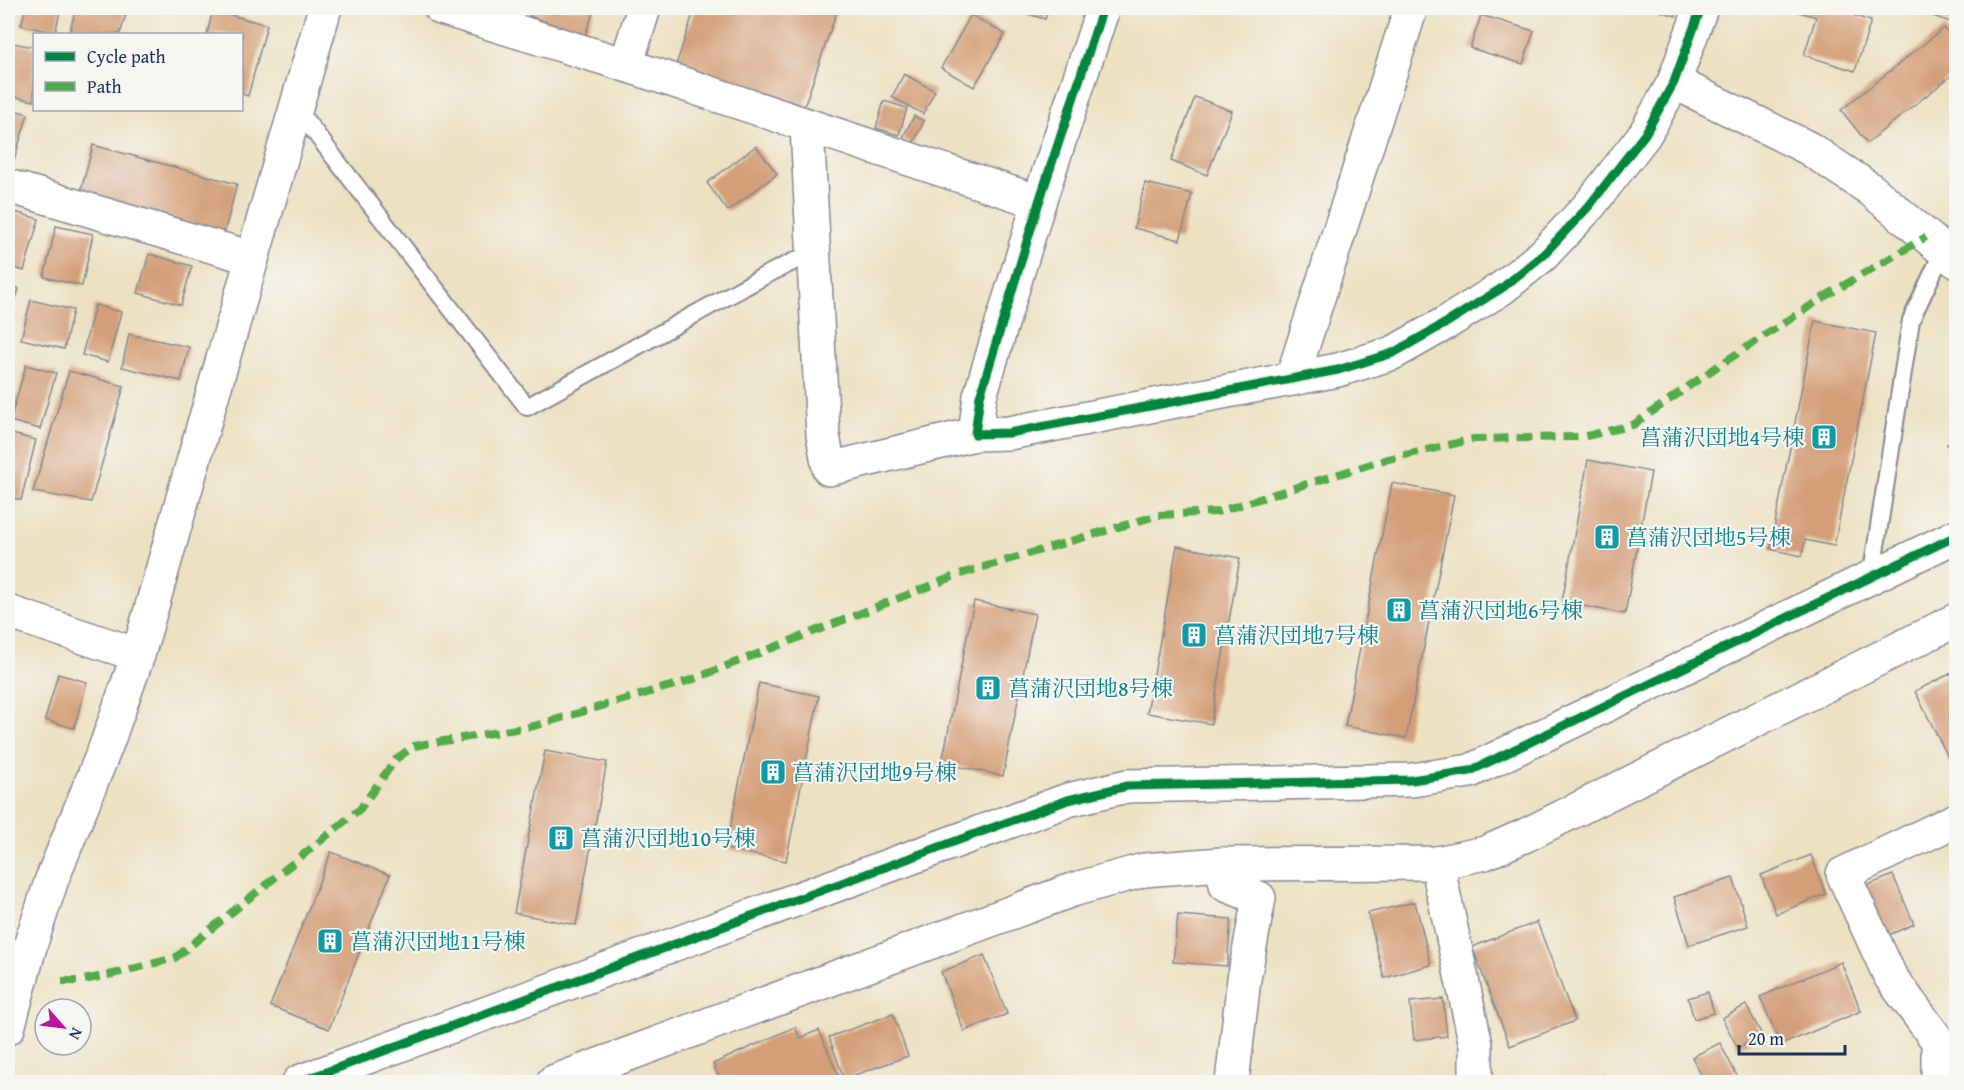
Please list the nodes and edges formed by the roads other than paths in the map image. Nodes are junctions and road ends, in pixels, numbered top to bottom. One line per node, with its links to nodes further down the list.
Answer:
1 (325, 8): 9 (street)
2 (441, 8): 7 (street)
3 (644, 8): 7 (street)
4 (1103, 8): 12 (street)
5 (1411, 8): 16 (street)
6 (1701, 8): 8 (street)
7 (626, 65): 10 (street)
8 (1674, 82): 14 (street); 16 (street)
9 (296, 108): 13 (lane); 15 (street)
10 (807, 126): 12 (street); 13 (street)
11 (8, 186): 15 (street)
12 (1039, 202): 17 (street)
13 (813, 252): 17 (street)
14 (1950, 256): 19 (lane)
15 (252, 258): 22 (street)
16 (1292, 379): 17 (street)
17 (975, 434)
18 (1956, 536): 19 (street)
19 (1871, 578): 27 (street)
20 (8, 612): 22 (street)
21 (1956, 620): 24 (street)
22 (138, 656): 26 (street)
23 (1956, 820): 31 (street)
24 (1437, 863): 25 (street); 30 (street)
25 (1222, 864): 28 (street); 29 (street)
26 (10, 1011)
27 (299, 1083)
28 (553, 1083)
29 (1232, 1083)
30 (1476, 1083)
31 (1938, 1083)

